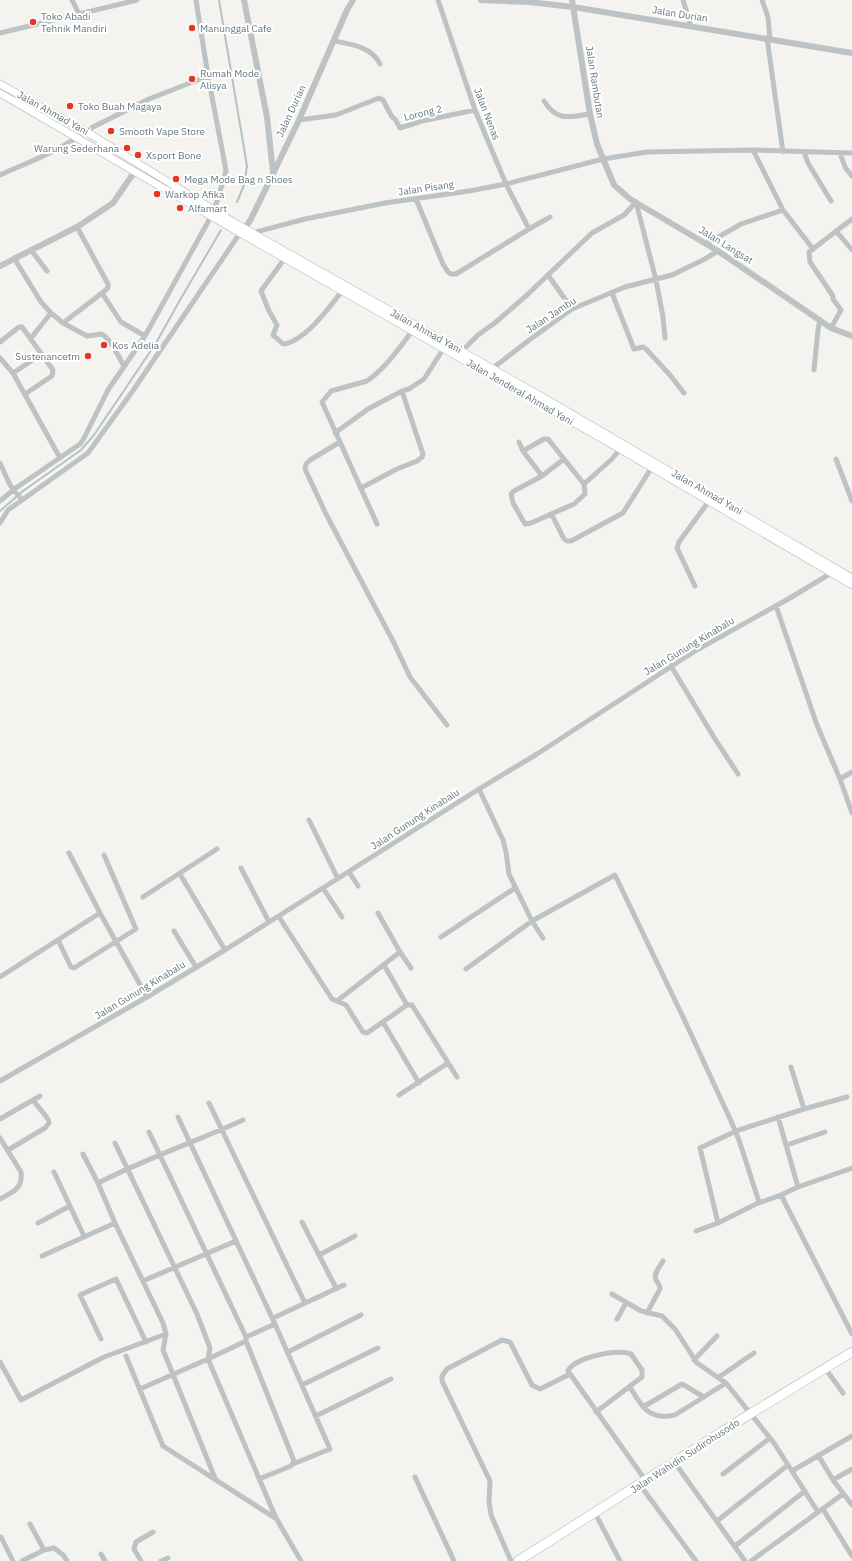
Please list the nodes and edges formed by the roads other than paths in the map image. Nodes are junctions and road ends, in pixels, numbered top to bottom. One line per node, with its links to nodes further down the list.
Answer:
1 (72, 0): 11 (street)
2 (137, 0): 11 (street)
3 (196, 0): 18 (street)
4 (244, 0): 34 (street)
5 (353, 0): 15 (street, Jalan Durian)
6 (438, 0): 22 (street, Jalan Nenas)
7 (481, 0): 10 (street, Jalan Durian)
8 (683, 0): 12 (street)
9 (762, 0): 14 (street)
10 (573, 3): 12 (street, Jalan Durian); 23 (street, Jalan Rambutan)
11 (79, 14): 13 (street)
12 (691, 26): 14 (street, Jalan Durian)
13 (0, 33)
14 (768, 38): 16 (street, Jalan Durian); 28 (street)
15 (334, 41): 17 (street); 24 (street, Jalan Durian)
16 (852, 53)
17 (380, 64)
18 (208, 76): 25 (street); 42 (street)
19 (0, 84): 25 (main road, Jalan Ahmad Yani)
20 (0, 93): 26 (main road)
21 (544, 102): 23 (street)
22 (475, 110): 24 (street, Lorong 2); 37 (street, Jalan Nenas)
23 (590, 114): 32 (street, Jalan Rambutan)
24 (299, 120): 34 (street, Jalan Durian)
25 (85, 131): 26 (street); 42 (main road, Jalan Ahmad Yani)
26 (78, 137): 33 (main road); 35 (street)
27 (753, 150): 28 (street, Jalan Pisang); 32 (street, Jalan Pisang); 41 (street)
28 (783, 152): 29 (street, Jalan Pisang)
29 (804, 152): 30 (street, Jalan Pisang); 39 (street)
30 (840, 153): 31 (street, Jalan Pisang); 36 (street)
31 (852, 153)
32 (603, 159): 37 (street, Jalan Pisang); 40 (street, Jalan Langsat)
33 (135, 171): 42 (main road); 45 (street)
34 (272, 172): 48 (street, Jalan Durian)
35 (0, 175)
36 (852, 176)
37 (506, 184): 38 (street, Jalan Pisang); 46 (street, Jalan Nenas)
38 (416, 199): 46 (street); 48 (street, Jalan Pisang)
39 (831, 201)
40 (636, 202): 49 (street, Jalan Langsat); 58 (street); 59 (street)
41 (783, 210): 49 (street); 50 (street)
42 (216, 215): 48 (main road, Jalan Ahmad Yani); 69 (street)
43 (550, 217): 46 (street)
44 (852, 219): 47 (street)
45 (77, 227): 51 (street); 61 (street)
46 (529, 229)
47 (836, 231): 50 (street); 52 (street)
48 (246, 232): 55 (main road, Jalan Jenderal Ahmad Yani); 75 (main road, Jalan Ahmad Yani); 101 (street)
49 (706, 244): 53 (street, Jalan Langsat)
50 (813, 249): 67 (street)
51 (31, 250): 54 (street); 57 (street)
52 (852, 250)
53 (718, 251): 59 (street, Jalan Jambu); 65 (street, Jalan Langsat)
54 (14, 258): 56 (street); 64 (street)
55 (285, 258): 60 (main road, Jalan Jenderal Ahmad Yani); 60 (street)
56 (0, 266)
57 (47, 271)
58 (548, 275): 63 (street); 75 (street)
59 (656, 280): 62 (street, Jalan Jambu); 72 (street)
60 (342, 290): 68 (main road, Jalan Jenderal Ahmad Yani)
61 (102, 293): 66 (street); 69 (street)
62 (612, 293): 63 (street, Jalan Jambu); 83 (street)
63 (572, 309): 79 (street, Jalan Jambu)
64 (51, 313): 66 (street); 71 (street)
65 (820, 320): 67 (street, Jalan Langsat); 80 (street)
66 (63, 323): 78 (street)
67 (831, 328): 70 (street, Jalan Langsat)
68 (413, 330): 74 (main road, Jalan Jenderal Ahmad Yani); 86 (street)
69 (145, 336): 78 (street)
70 (852, 336)
71 (31, 338): 73 (street); 76 (street)
72 (665, 338)
73 (0, 342)
74 (444, 348): 82 (street); 85 (main road, Jalan Jenderal Ahmad Yani)
75 (462, 351): 79 (main road, Jalan Ahmad Yani)
76 (42, 354): 81 (street); 84 (street)
77 (0, 358): 81 (street)
78 (124, 366): 92 (street)
79 (493, 368): 85 (main road, Jalan Ahmad Yani)
80 (814, 370)
81 (13, 373): 84 (street)
82 (402, 391): 86 (street); 99 (street)
83 (684, 393)
84 (25, 394): 92 (street)
85 (545, 402): 89 (main road, Jalan Jenderal Ahmad Yani); 90 (main road, Jalan Ahmad Yani)
86 (335, 432): 87 (street)
87 (340, 442): 99 (street); 114 (street)
88 (519, 442): 91 (street)
89 (620, 449): 90 (main road, Jalan Jenderal Ahmad Yani); 98 (street)
90 (628, 450): 96 (main road, Jalan Jenderal Ahmad Yani); 108 (main road, Jalan Ahmad Yani)
91 (523, 451): 93 (street); 97 (street)
92 (60, 458): 100 (street)
93 (564, 459): 97 (street); 98 (street)
94 (836, 459): 104 (street)
95 (0, 463): 100 (street)
96 (652, 468): 103 (main road, Jalan Jenderal Ahmad Yani); 105 (street)
97 (542, 476): 105 (street)
98 (584, 484): 105 (street)
99 (361, 488): 107 (street)
100 (14, 491): 101 (street); 102 (street)
101 (21, 499): 106 (street)
102 (0, 501)
103 (709, 501): 108 (main road, Jalan Jenderal Ahmad Yani); 111 (street)
104 (852, 502)
105 (552, 515)
106 (0, 523)
107 (377, 524)
108 (834, 571): 109 (main road, Jalan Ahmad Yani); 110 (main road, Jalan Jenderal Ahmad Yani); 112 (street, Jalan Gunung Kinabalu)
109 (851, 576)
110 (852, 585)
111 (695, 586)
112 (776, 606): 113 (street, Jalan Gunung Kinabalu); 117 (street)
113 (671, 666): 116 (street); 118 (street, Jalan Gunung Kinabalu)
114 (448, 725)
115 (852, 772): 117 (street)
116 (738, 774)
117 (840, 779): 119 (street)
118 (479, 789): 125 (street, Jalan Gunung Kinabalu); 130 (street)
119 (852, 813)
120 (308, 820): 127 (street)
121 (217, 849): 126 (street)
122 (69, 853): 133 (street)
123 (104, 855): 142 (street)
124 (241, 868): 137 (street)
125 (349, 872): 127 (street, Jalan Gunung Kinabalu); 128 (street)
126 (180, 874): 131 (street); 143 (street)
127 (338, 879): 129 (street, Jalan Gunung Kinabalu)
128 (358, 886)
129 (323, 888): 134 (street, Jalan Gunung Kinabalu); 135 (street)
130 (515, 888): 136 (street); 139 (street)
131 (143, 897)
132 (378, 913): 144 (street)
133 (100, 914): 141 (street); 142 (street)
134 (279, 917): 137 (street, Jalan Gunung Kinabalu); 151 (street)
135 (342, 917)
136 (532, 921): 140 (street); 148 (street); 170 (street)
137 (269, 922): 143 (street, Jalan Gunung Kinabalu)
138 (174, 931): 146 (street)
139 (441, 937)
140 (543, 938)
141 (58, 940): 142 (street); 149 (street)
142 (116, 942): 150 (street)
143 (225, 950): 146 (street, Jalan Gunung Kinabalu)
144 (400, 952): 145 (street); 147 (street)
145 (384, 965): 151 (street); 152 (street)
146 (196, 967): 150 (street, Jalan Gunung Kinabalu)
147 (411, 968)
148 (466, 968)
149 (0, 977)
150 (147, 997): 157 (street, Jalan Gunung Kinabalu)
151 (337, 1002): 153 (street)
152 (407, 1005): 153 (street); 154 (street)
153 (384, 1022): 158 (street)
154 (448, 1063): 156 (street); 158 (street)
155 (791, 1067): 164 (street)
156 (457, 1077)
157 (0, 1081)
158 (419, 1083): 159 (street)
159 (399, 1095)
160 (40, 1096): 162 (street)
161 (847, 1097): 164 (street)
162 (33, 1100): 167 (street); 177 (street)
163 (209, 1103): 169 (street)
164 (804, 1109): 166 (street)
165 (178, 1117): 175 (street)
166 (778, 1117): 170 (street); 176 (street)
167 (0, 1119)
168 (243, 1120): 169 (street)
169 (220, 1130): 175 (street); 206 (street)
170 (736, 1131): 187 (street); 192 (street)
171 (149, 1132): 179 (street)
172 (825, 1132): 176 (street)
173 (0, 1138): 177 (street)
174 (115, 1143): 180 (street)
175 (190, 1144): 179 (street); 196 (street)
176 (787, 1145): 184 (street)
177 (8, 1150): 186 (street)
178 (83, 1154): 183 (street)
179 (159, 1155): 180 (street); 197 (street)
180 (128, 1168): 183 (street); 201 (street)
181 (852, 1168): 184 (street)
182 (54, 1172): 188 (street)
183 (98, 1183): 191 (street)
184 (798, 1186): 185 (street)
185 (780, 1195): 187 (street); 214 (street)
186 (0, 1199)
187 (759, 1202): 192 (street)
188 (70, 1206): 189 (street); 194 (street)
189 (38, 1222)
190 (302, 1222): 198 (street)
191 (115, 1223): 194 (street); 202 (street)
192 (718, 1223): 193 (street)
193 (696, 1230)
194 (84, 1236): 199 (street)
195 (355, 1236): 198 (street)
196 (236, 1242): 197 (street); 210 (street)
197 (206, 1254): 201 (street); 217 (street)
198 (319, 1255): 204 (street)
199 (42, 1256)
200 (663, 1261): 208 (street)
201 (175, 1268): 202 (street); 224 (street)
202 (143, 1281): 213 (street)
203 (344, 1285): 204 (street)
204 (336, 1288): 206 (street)
205 (612, 1294): 207 (street)
206 (305, 1303): 210 (street)
207 (626, 1303): 208 (street); 211 (street)
208 (648, 1313): 225 (street)
209 (361, 1315): 220 (street)
210 (273, 1318): 212 (street)
211 (617, 1318)
212 (276, 1324): 217 (street); 220 (street)
213 (166, 1334): 218 (street); 228 (street)
214 (852, 1334)
215 (717, 1336): 225 (street)
216 (101, 1339): 218 (street)
217 (246, 1339): 224 (street); 246 (street)
218 (146, 1342): 226 (street)
219 (378, 1348): 233 (street)
220 (288, 1352): 233 (street)
221 (852, 1352): 227 (highway, Jalan Wahidin Sudirohusodo)
222 (754, 1353): 230 (street)
223 (126, 1356): 235 (street)
224 (208, 1359): 228 (street); 253 (street)
225 (694, 1360): 230 (street)
226 (0, 1362)
227 (825, 1368): 236 (street); 240 (highway, Jalan Wahidin Sudirohusodo)
228 (172, 1374): 235 (street); 252 (street)
229 (570, 1374): 234 (street); 239 (street); 280 (street)
230 (720, 1378): 232 (street)
231 (391, 1379): 241 (street)
232 (726, 1383): 237 (street); 240 (street)
233 (302, 1385): 241 (street)
234 (630, 1387): 238 (street); 239 (street)
235 (140, 1388): 252 (street)
236 (843, 1393)
237 (704, 1397): 238 (street); 238 (street)
238 (643, 1407)
239 (596, 1412): 255 (street)
240 (750, 1414): 243 (street); 245 (highway, Jalan Wahidin Sudirohusodo)
241 (316, 1416): 246 (street)
242 (852, 1436): 244 (street)
243 (770, 1438): 247 (street); 250 (street)
244 (818, 1455): 249 (street); 254 (street)
245 (675, 1463): 255 (highway, Jalan Wahidin Sudirohusodo); 263 (street)
246 (293, 1464): 253 (street)
247 (788, 1464): 249 (street); 263 (street)
248 (852, 1469): 254 (street)
249 (792, 1471): 256 (street)
250 (723, 1474)
251 (416, 1477): 279 (street)
252 (215, 1478): 262 (street)
253 (259, 1479): 262 (street)
254 (833, 1480): 257 (street)
255 (643, 1483): 261 (highway, Jalan Wahidin Sudirohusodo); 283 (street)
256 (805, 1491): 260 (street); 267 (street)
257 (843, 1494): 258 (street); 259 (street)
258 (852, 1505)
259 (823, 1509): 260 (street); 269 (street)
260 (818, 1512): 285 (street)
261 (595, 1513): 281 (highway, Jalan Wahidin Sudirohusodo); 282 (street)
262 (276, 1518): 278 (street)
263 (717, 1521): 267 (street)
264 (30, 1524): 268 (street)
265 (154, 1532): 276 (street)
266 (1, 1537): 272 (street)
267 (735, 1546): 284 (street)
268 (44, 1550): 273 (street); 274 (street)
269 (851, 1553)
270 (101, 1554): 275 (street)
271 (168, 1558): 277 (street)
272 (13, 1561)
273 (22, 1561)
274 (67, 1561)
275 (106, 1561)
276 (141, 1561)
277 (161, 1561)
278 (301, 1561)
279 (454, 1561)
280 (511, 1561)
281 (518, 1561)
282 (620, 1561)
283 (696, 1561)
284 (745, 1561)
285 (751, 1561)

